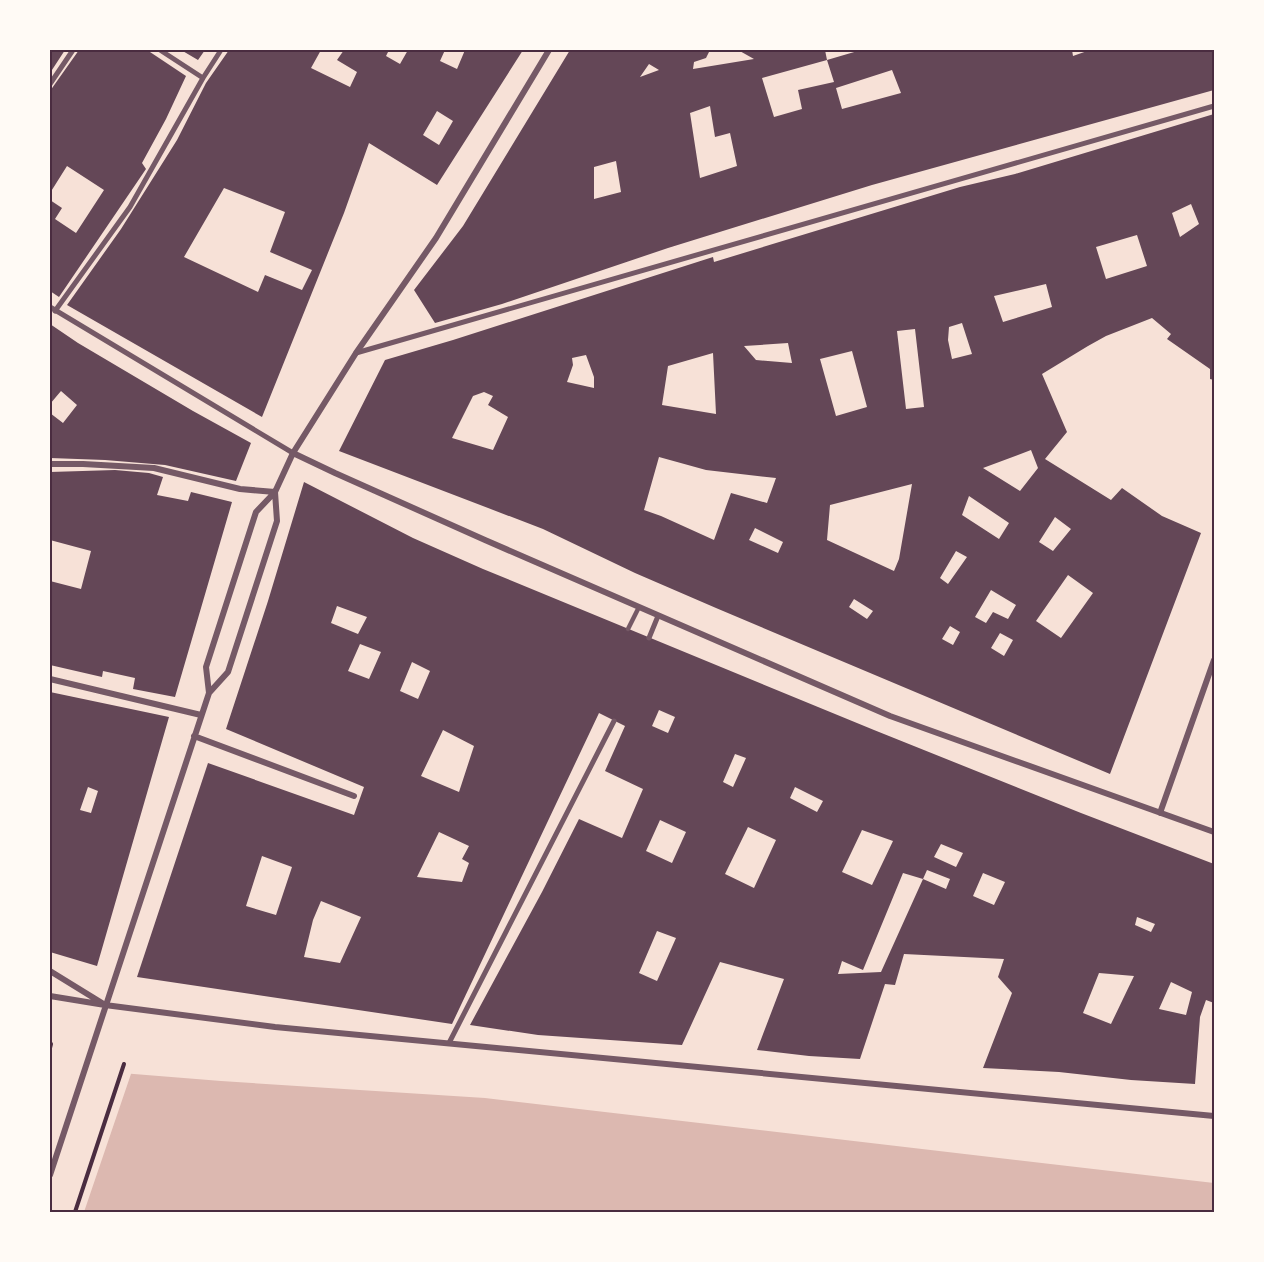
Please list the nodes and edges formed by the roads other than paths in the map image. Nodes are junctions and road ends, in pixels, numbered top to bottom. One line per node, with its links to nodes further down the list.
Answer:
1 (73, 50): 6 (street)
2 (160, 50): 5 (street)
3 (221, 50): 5 (street)
4 (549, 50): 10 (street)
5 (203, 78): 9 (street)
6 (50, 84)
7 (1215, 106): 10 (street)
8 (50, 307): 9 (street)
9 (55, 311): 11 (street)
10 (356, 353): 11 (street)
11 (293, 453): 13 (street); 14 (street)
12 (50, 464): 13 (street)
13 (275, 492): 20 (street); 20 (street)
14 (639, 607): 15 (street); 16 (lane)
15 (658, 616): 17 (street); 25 (street)
16 (628, 629)
17 (649, 638)
18 (1215, 660): 25 (street)
19 (50, 679): 21 (street)
20 (209, 693): 21 (street)
21 (201, 715): 23 (street)
22 (614, 721): 30 (street)
23 (194, 736): 24 (street); 29 (street)
24 (354, 796)
25 (1160, 813): 26 (street)
26 (1215, 832)
27 (50, 971): 29 (street)
28 (50, 996): 29 (street)
29 (105, 1005): 30 (street); 32 (street)
30 (449, 1043): 31 (street)
31 (1215, 1116)
32 (50, 1175)

